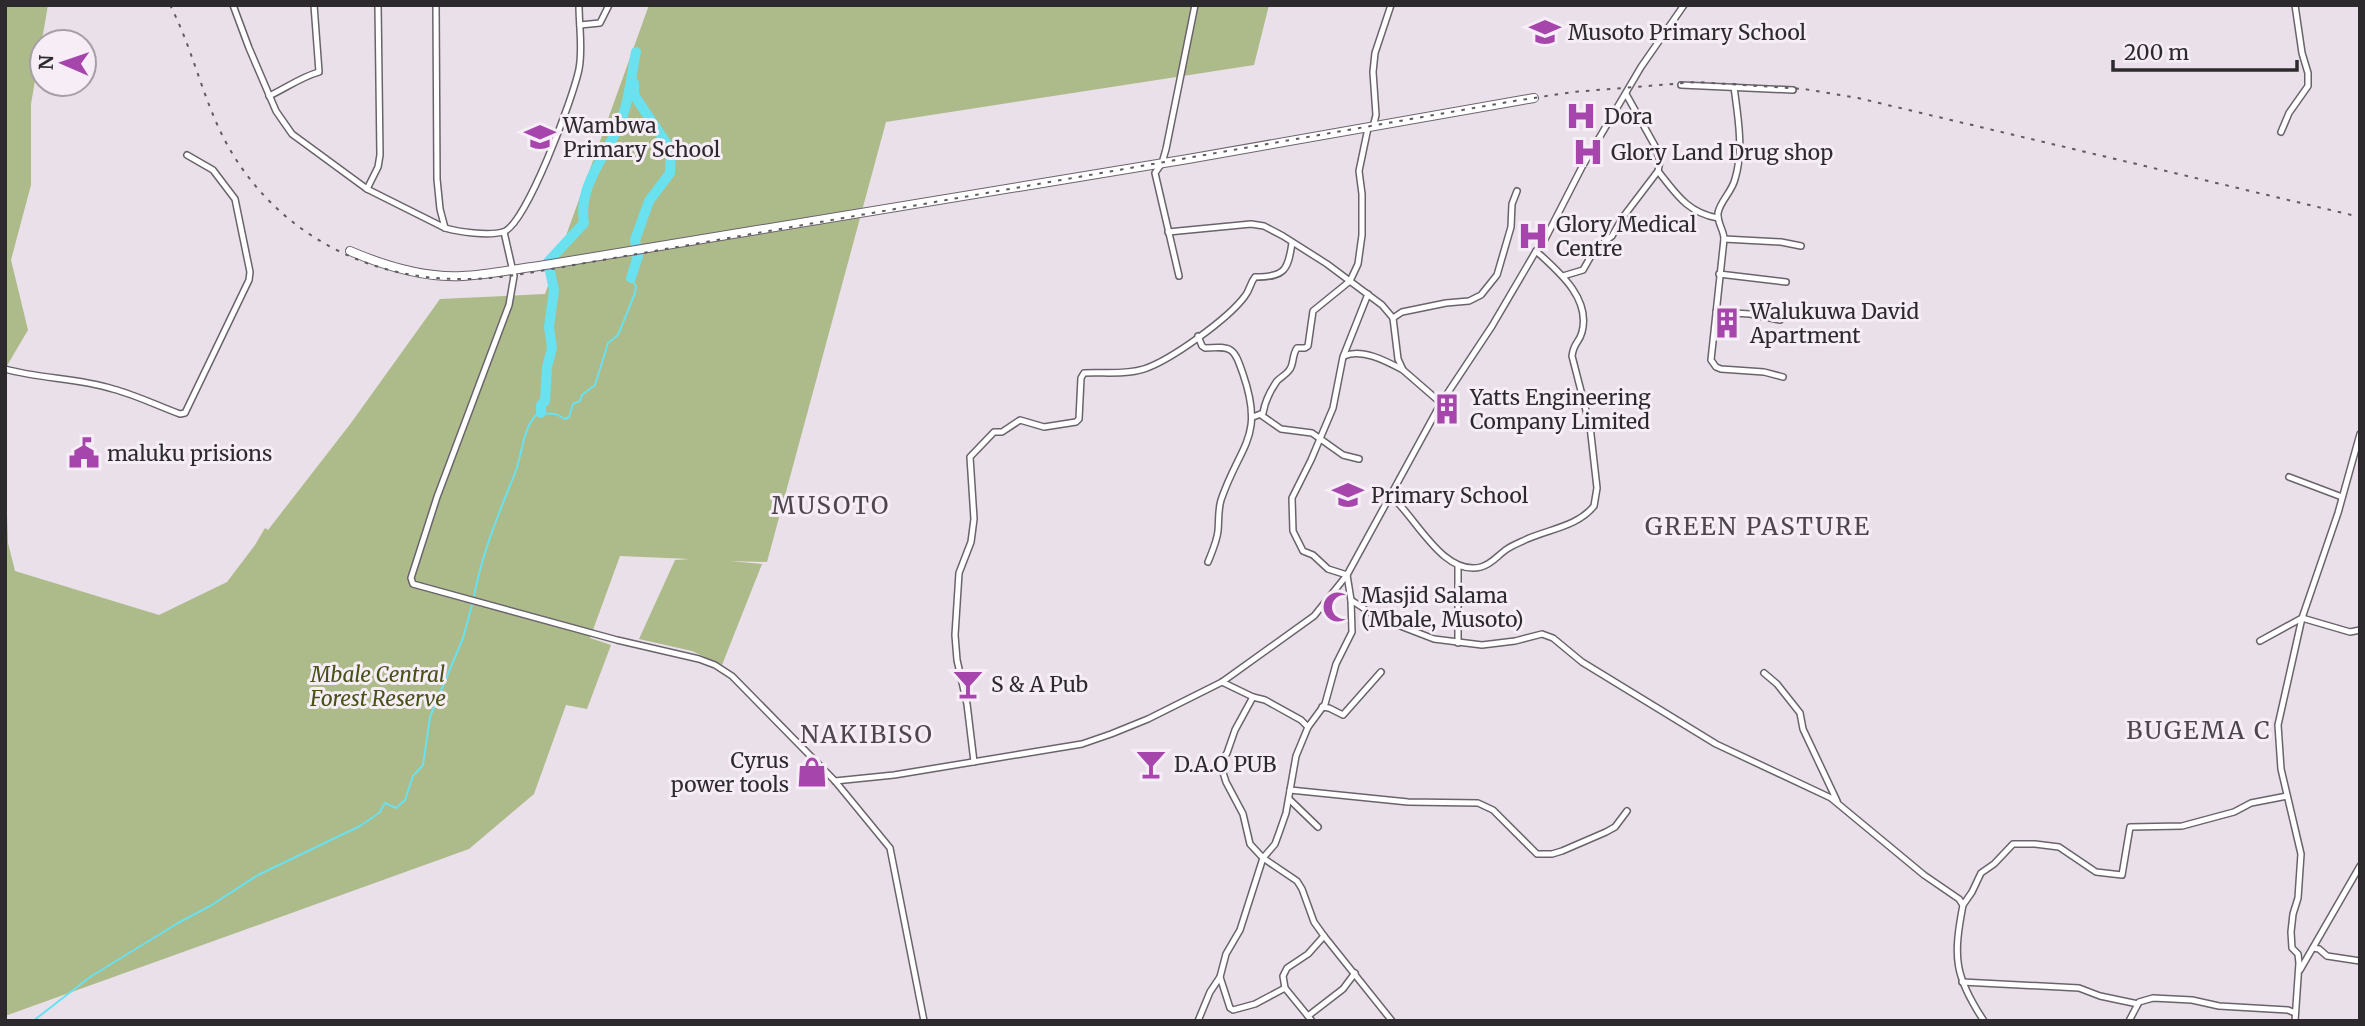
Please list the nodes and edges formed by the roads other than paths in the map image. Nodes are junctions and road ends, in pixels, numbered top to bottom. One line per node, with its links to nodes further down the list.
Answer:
1 (233, 5): 16 (street)
2 (313, 5): 16 (street)
3 (378, 5): 23 (street)
4 (436, 5): 26 (street)
5 (579, 5): 11 (street)
6 (609, 5): 11 (street)
7 (1195, 5): 21 (street)
8 (1391, 5): 18 (street)
9 (1684, 5): 15 (street)
10 (2295, 5): 19 (street)
11 (580, 25): 27 (street)
12 (1681, 85): 13 (street)
13 (1734, 87): 14 (street); 25 (street)
14 (1793, 90)
15 (1626, 94): 22 (street); 33 (street)
16 (269, 96): 23 (street)
17 (1534, 98): 18 (main road)
18 (1370, 127): 21 (main road); 38 (street)
19 (2281, 132)
20 (187, 155): 46 (street)
21 (1162, 163): 28 (street); 34 (main road)
22 (1658, 171): 25 (street); 37 (street)
23 (367, 189): 26 (street)
24 (1517, 191): 42 (street)
25 (1718, 218): 29 (street)
26 (445, 228): 27 (street)
27 (504, 232): 34 (street)
28 (1168, 232): 30 (street); 36 (street)
29 (1724, 239): 31 (street); 35 (street)
30 (1292, 243): 38 (street); 44 (street)
31 (1801, 246)
32 (350, 251): 34 (main road)
33 (1536, 251): 37 (street); 49 (street)
34 (514, 269): 73 (street)
35 (1719, 274): 39 (street); 41 (street)
36 (1179, 276)
37 (1563, 276): 59 (street)
38 (1350, 281): 40 (street); 50 (street)
39 (1787, 282)
40 (1368, 294): 42 (street); 45 (street)
41 (1716, 312): 43 (street); 48 (street)
42 (1393, 318): 47 (street)
43 (1780, 320)
44 (1198, 336): 51 (street); 72 (street)
45 (1343, 357): 47 (street); 53 (street)
46 (5, 369)
47 (1403, 370): 49 (street)
48 (1783, 377)
49 (1441, 403): 56 (street)
50 (1261, 415): 51 (street); 53 (street)
51 (1253, 417): 58 (street)
52 (2360, 434): 57 (street)
53 (1320, 438): 54 (street); 60 (street)
54 (1359, 459)
55 (2289, 477): 57 (street)
56 (1391, 496): 59 (street); 60 (street)
57 (2343, 498): 62 (street)
58 (1208, 562)
59 (1458, 566): 65 (street)
60 (1347, 575): 61 (street); 68 (street)
61 (1352, 600): 65 (street); 70 (street)
62 (2302, 618): 63 (street); 64 (street); 75 (street)
63 (2360, 630)
64 (2260, 641)
65 (1458, 643): 77 (street)
66 (1381, 672): 70 (street)
67 (1764, 673): 77 (street)
68 (1222, 682): 69 (street); 72 (street)
69 (1253, 697): 71 (street); 80 (street)
70 (1322, 707): 71 (street)
71 (1308, 727): 74 (street)
72 (974, 762): 73 (street)
73 (835, 780): 94 (street)
74 (1290, 790): 76 (street); 78 (street)
75 (2287, 796): 82 (street); 87 (street)
76 (1289, 799): 79 (street); 80 (street)
77 (1838, 804): 82 (street)
78 (1627, 811)
79 (1318, 827)
80 (1263, 858): 83 (street); 88 (street)
81 (2360, 866): 84 (street)
82 (1962, 905): 89 (street)
83 (1324, 936): 86 (street); 90 (street)
84 (2313, 948): 85 (street); 87 (street)
85 (2360, 961)
86 (1355, 973): 93 (street); 96 (street)
87 (2299, 973): 92 (street)
88 (1220, 977): 90 (street); 95 (street)
89 (1962, 982): 91 (street); 97 (street)
90 (1285, 988): 93 (street)
91 (2138, 1004): 92 (street); 98 (street)
92 (2295, 1013): 99 (street)
93 (1310, 1018)
94 (924, 1021)
95 (1198, 1021)
96 (1392, 1021)
97 (1984, 1021)
98 (2129, 1021)
99 (2295, 1021)

